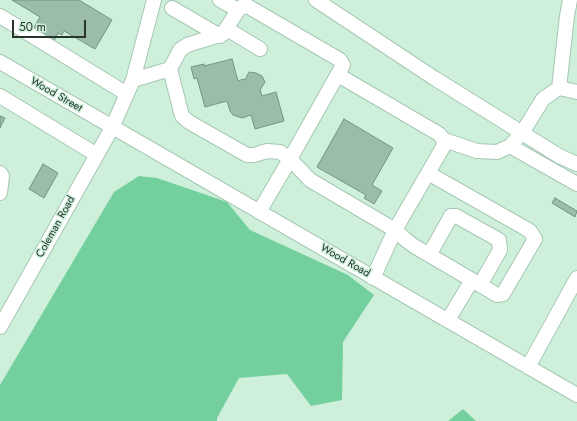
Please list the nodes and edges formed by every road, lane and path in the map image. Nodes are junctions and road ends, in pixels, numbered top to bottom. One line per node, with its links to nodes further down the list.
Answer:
1 (154, 0): 13 (street, Coleman Road)
2 (220, 0): 6 (street)
3 (316, 0): 19 (street)
4 (570, 0): 14 (street)
5 (172, 8): 8 (street)
6 (238, 10): 8 (street); 12 (street)
7 (0, 16): 16 (street)
8 (223, 33): 9 (street); 11 (street)
9 (260, 49)
10 (0, 62): 18 (street, Wood Street)
11 (170, 69): 13 (street); 23 (street)
12 (338, 75): 20 (street); 23 (street)
13 (134, 80): 16 (street, Coleman Road)
14 (559, 88): 15 (street); 19 (street)
15 (577, 92)
16 (127, 94): 18 (street, Coleman Road)
17 (0, 96): 22 (street)
18 (112, 128): 22 (street, Coleman Road); 29 (street, Wood Road)
19 (522, 133): 21 (street); 24 (street)
20 (444, 140): 21 (street); 26 (street)
21 (510, 146): 27 (street)
22 (97, 155): 36 (street, Coleman Road)
23 (290, 159): 29 (street); 30 (street)
24 (577, 164)
25 (0, 173): 28 (street)
26 (428, 173): 30 (street); 34 (street)
27 (577, 184)
28 (0, 192)
29 (259, 212): 32 (street, Wood Road)
30 (395, 230): 31 (street); 32 (street)
31 (428, 255): 34 (street); 34 (street)
32 (373, 278): 35 (street, Wood Road)
33 (577, 278): 37 (street)
34 (476, 283): 35 (street)
35 (448, 320): 37 (street, Wood Road)
36 (0, 327)
37 (528, 366): 38 (street, Wood Road)
38 (577, 394)

